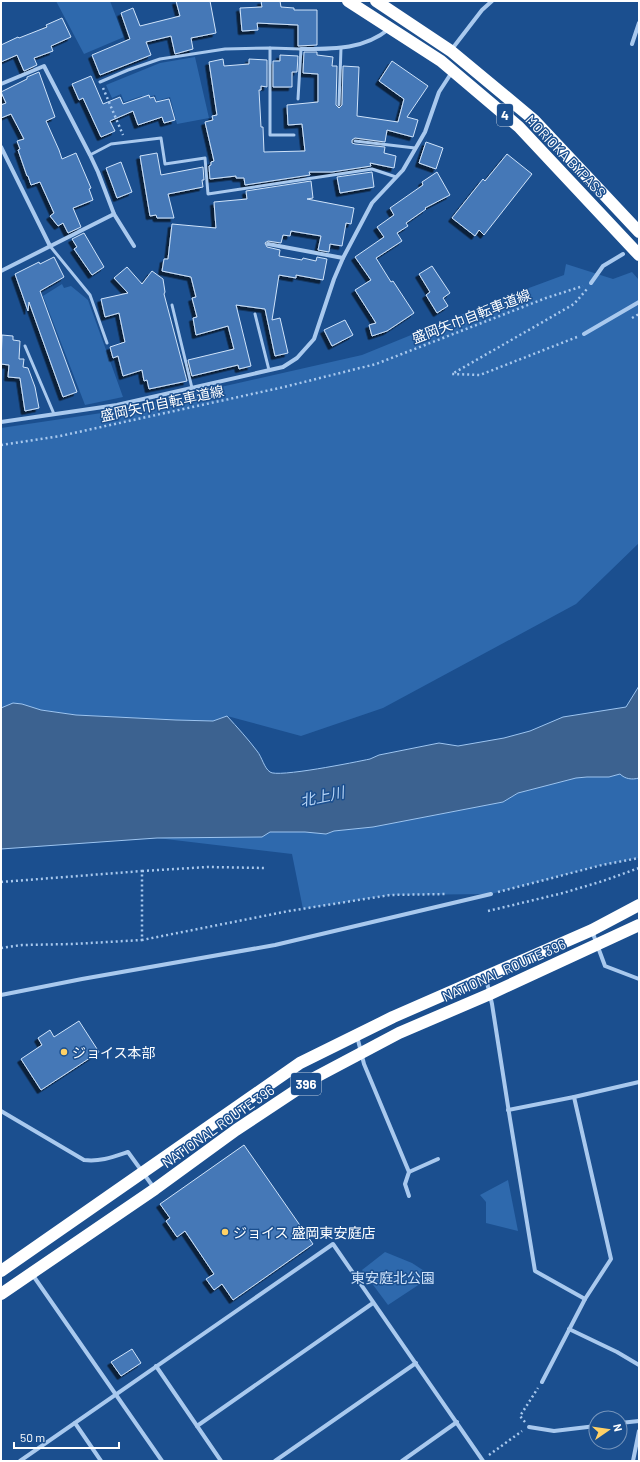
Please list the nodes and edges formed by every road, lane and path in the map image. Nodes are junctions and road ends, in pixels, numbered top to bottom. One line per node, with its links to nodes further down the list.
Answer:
1 (348, 1): 5 (highway, MORIOKA BYPASS / 4)
2 (376, 1): 10 (highway, MORIOKA BYPASS / 4)
3 (492, 1): 10 (street)
4 (639, 23): 6 (street)
5 (391, 28): 8 (street); 11 (highway, MORIOKA BYPASS / 4)
6 (632, 44)
7 (270, 48): 9 (lane); 12 (lane); 16 (lane)
8 (341, 48): 9 (street); 15 (lane)
9 (300, 50): 14 (lane)
10 (451, 51): 24 (highway, MORIOKA BYPASS / 4)
11 (453, 70): 20 (street); 29 (highway, MORIOKA BYPASS / 4)
12 (100, 82): 18 (path)
13 (1, 84): 21 (street)
14 (298, 99)
15 (339, 106)
16 (294, 135)
17 (355, 141): 20 (lane)
18 (126, 142): 21 (lane); 22 (lane)
19 (1, 147): 26 (street)
20 (415, 148): 22 (street)
21 (90, 154): 23 (street)
22 (396, 176): 30 (street)
23 (114, 214): 26 (street); 27 (street)
24 (639, 232)
25 (268, 244): 30 (street)
26 (50, 246): 31 (street); 39 (lane)
27 (134, 246)
28 (623, 254): 32 (street)
29 (639, 254)
30 (342, 258): 41 (street)
31 (1, 271)
32 (591, 283): 38 (path); 45 (path, 盛岡矢巾自転車道線)
33 (639, 302): 38 (street)
34 (172, 305): 42 (lane)
35 (255, 314): 41 (lane)
36 (639, 314): 37 (path)
37 (627, 320)
38 (584, 334)
39 (107, 343)
40 (26, 346): 43 (lane)
41 (269, 370): 42 (street)
42 (192, 388): 43 (street)
43 (54, 414): 44 (street)
44 (1, 422)
45 (1, 445)
46 (639, 858): 52 (path)
47 (264, 868): 49 (path)
48 (639, 868): 54 (path)
49 (142, 870): 50 (path); 57 (path)
50 (1, 882)
51 (452, 894): 57 (path)
52 (491, 894): 63 (street)
53 (639, 905): 56 (highway, NATIONAL ROUTE 396 / 396)
54 (488, 911)
55 (639, 925): 58 (highway, NATIONAL ROUTE 396 / 396)
56 (592, 930): 58 (street); 60 (highway, NATIONAL ROUTE 396 / 396)
57 (142, 940): 59 (path)
58 (598, 944): 61 (street); 62 (highway, NATIONAL ROUTE 396 / 396)
59 (1, 948)
60 (486, 977): 62 (street); 64 (highway, NATIONAL ROUTE 396 / 396)
61 (639, 979)
62 (490, 994): 65 (highway, NATIONAL ROUTE 396 / 396); 68 (street)
63 (1, 995)
64 (357, 1035): 65 (street); 71 (highway, NATIONAL ROUTE 396 / 396)
65 (361, 1053): 72 (street); 73 (highway, NATIONAL ROUTE 396 / 396)
66 (639, 1082): 67 (street)
67 (574, 1097): 68 (street); 78 (street)
68 (508, 1110): 78 (street)
69 (1, 1111): 71 (street)
70 (438, 1159): 72 (street)
71 (143, 1172): 73 (street); 75 (highway, NATIONAL ROUTE 396 / 396)
72 (409, 1172): 74 (street)
73 (155, 1189): 76 (highway, NATIONAL ROUTE 396 / 396)
74 (409, 1196)
75 (1, 1271)
76 (31, 1272): 77 (highway, NATIONAL ROUTE 396 / 396); 85 (street)
77 (1, 1294)
78 (585, 1299): 80 (street)
79 (373, 1303): 81 (street); 83 (street); 90 (street)
80 (569, 1329): 82 (street); 84 (street)
81 (416, 1363): 87 (street); 99 (street)
82 (639, 1365)
83 (156, 1366): 85 (street); 90 (street)
84 (542, 1382): 91 (path)
85 (116, 1394): 89 (street); 97 (street)
86 (639, 1421): 88 (street)
87 (457, 1422): 94 (street); 100 (street)
88 (628, 1422)
89 (75, 1423): 95 (street); 96 (street)
90 (197, 1426): 98 (street)
91 (529, 1427): 92 (street); 94 (path)
92 (588, 1427)
93 (639, 1431): 101 (street)
94 (483, 1460)
95 (20, 1461)
96 (101, 1461)
97 (162, 1461)
98 (221, 1461)
99 (275, 1461)
100 (402, 1461)
101 (633, 1461)

